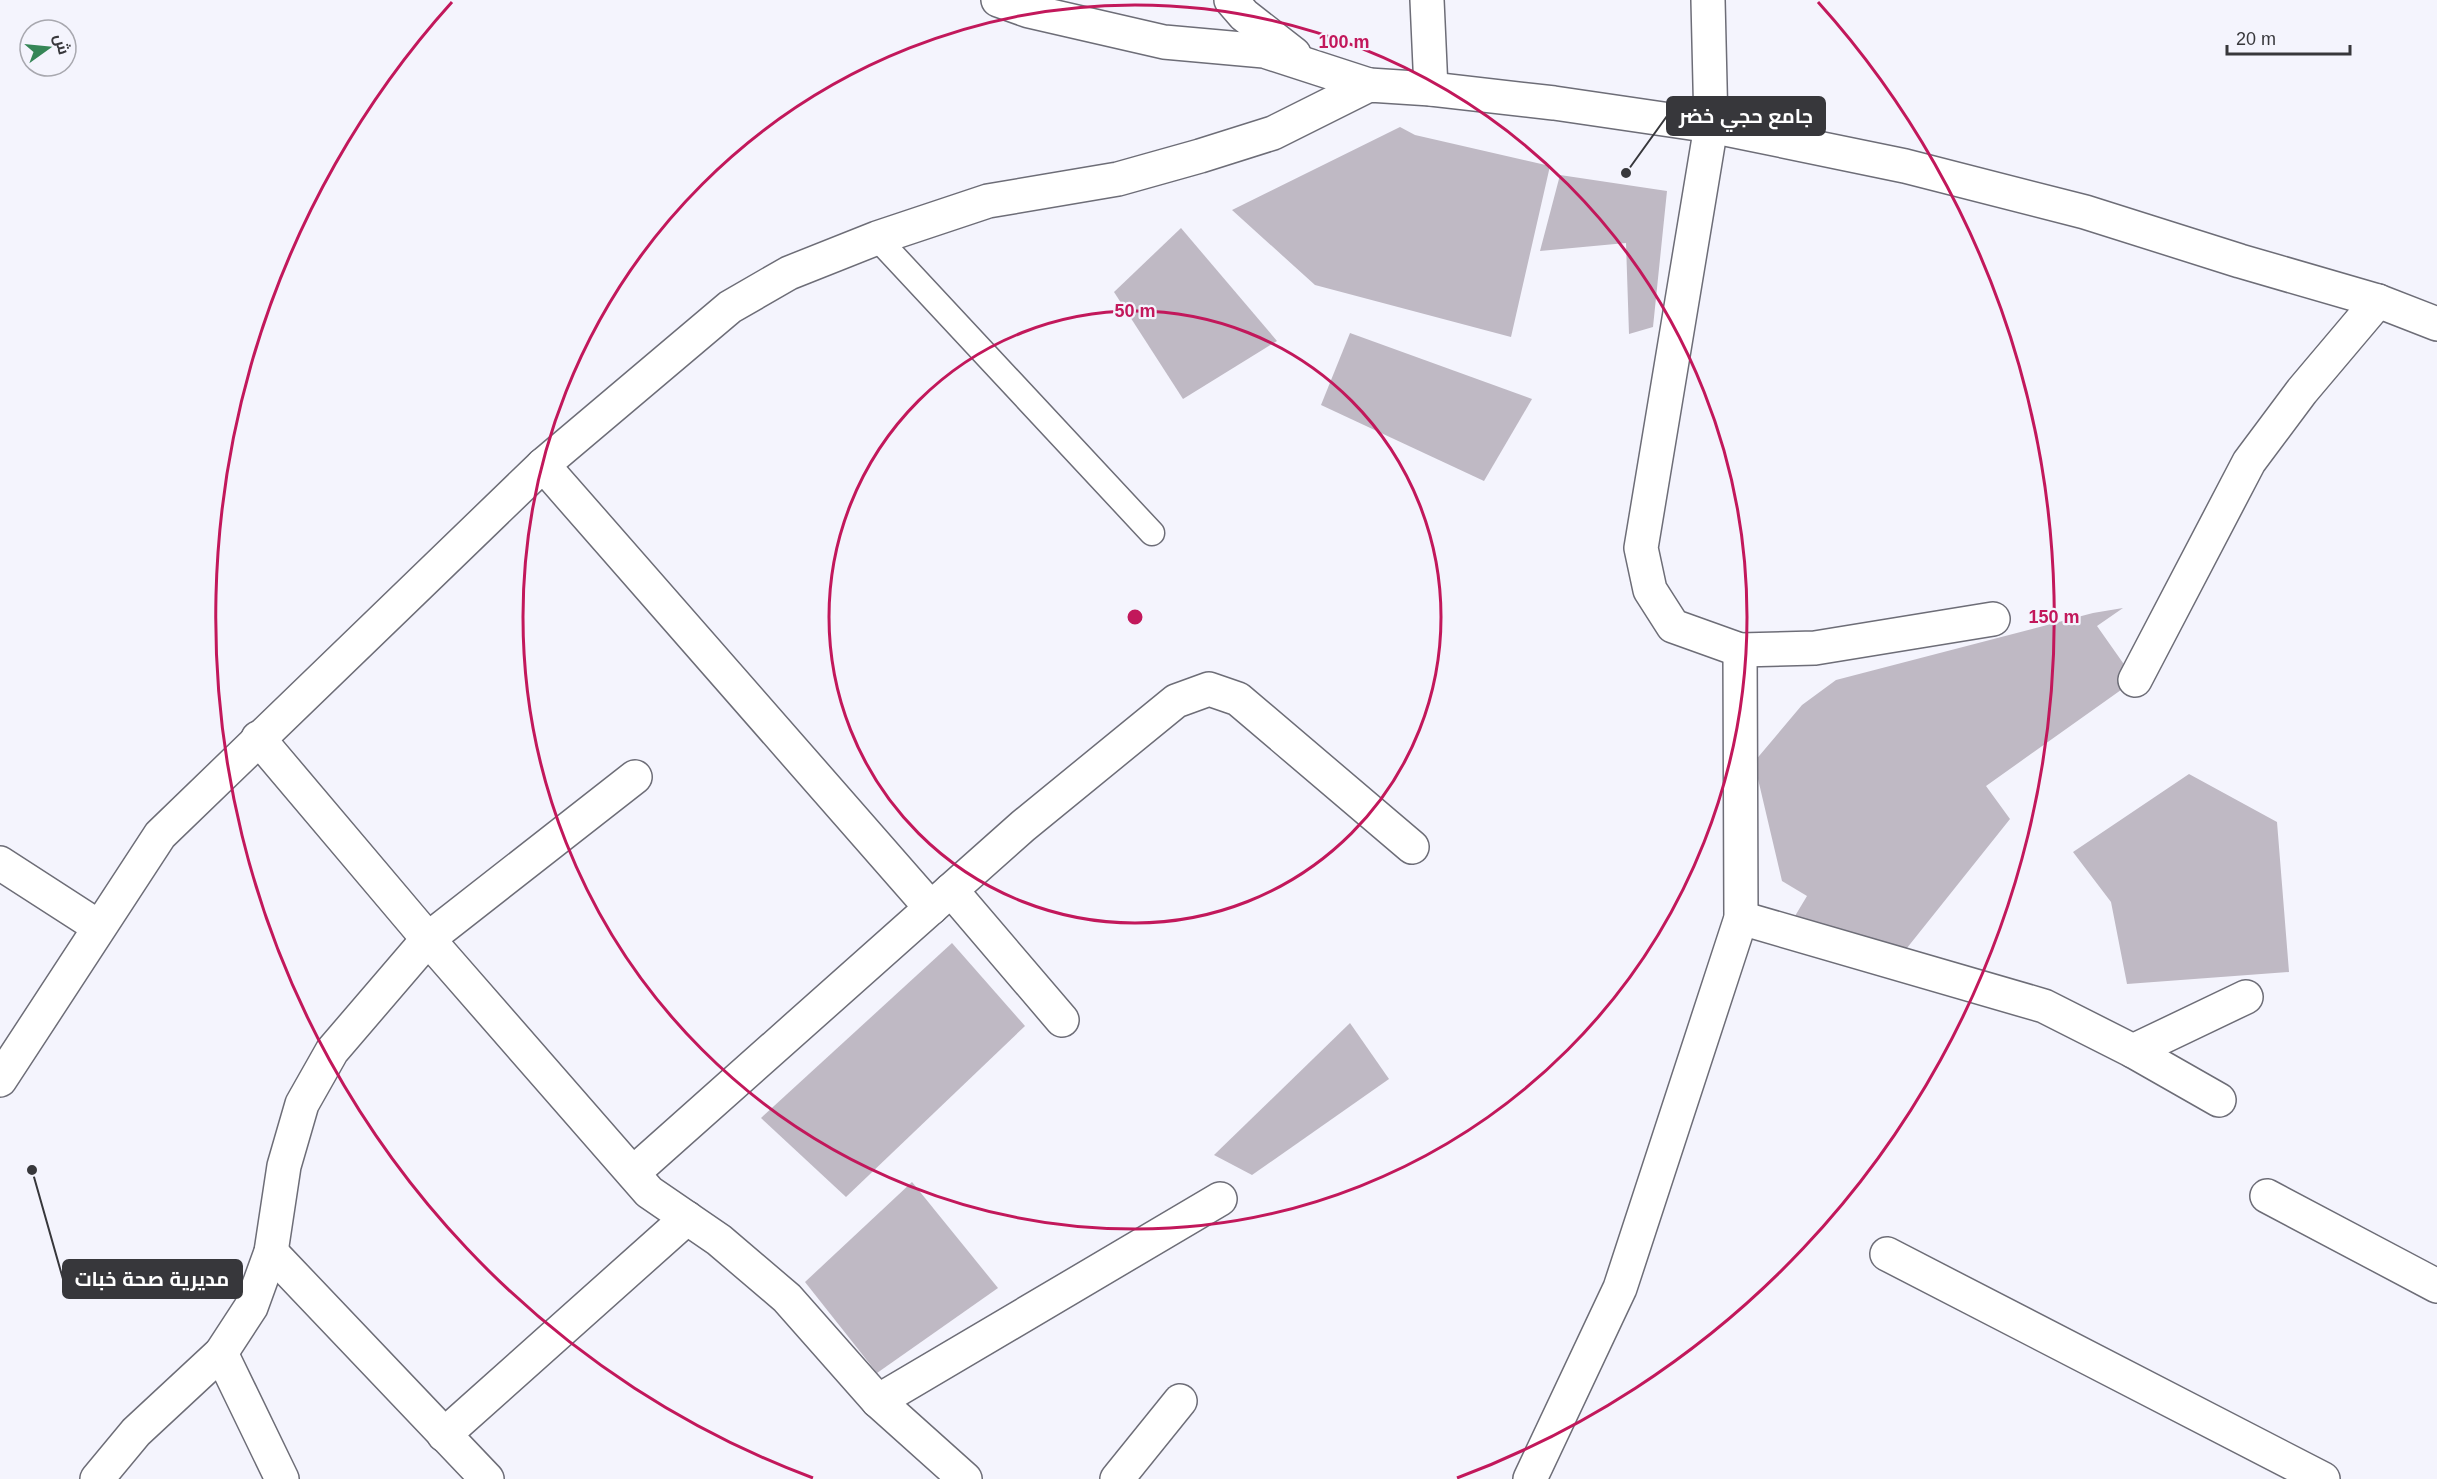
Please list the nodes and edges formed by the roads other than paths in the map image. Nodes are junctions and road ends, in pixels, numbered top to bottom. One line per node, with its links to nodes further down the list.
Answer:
1 (998, 0): 5 (street)
2 (1231, 0): 5 (street)
3 (1427, 0): 7 (street)
4 (1708, 0): 8 (street)
5 (1307, 64): 6 (street)
6 (1369, 85): 7 (street); 9 (street)
7 (1431, 88): 8 (street)
8 (1711, 126): 10 (street); 15 (street)
9 (877, 238): 12 (street); 13 (lane)
10 (2378, 301): 11 (street); 16 (street)
11 (2437, 324)
12 (543, 465): 17 (street); 21 (street)
13 (1152, 533)
14 (1992, 619): 15 (street)
15 (1740, 650): 22 (street)
16 (2135, 680)
17 (258, 738): 23 (street); 24 (street)
18 (635, 777): 24 (street)
19 (1412, 847): 21 (street)
20 (0, 863): 23 (street)
21 (941, 899): 26 (street); 30 (street)
22 (1740, 918): 27 (street); 46 (street)
23 (99, 927): 28 (street)
24 (428, 939): 30 (street); 34 (street)
25 (2246, 997): 27 (street)
26 (1062, 1020)
27 (2133, 1051): 29 (street)
28 (0, 1080)
29 (2219, 1100)
30 (633, 1173): 33 (street)
31 (2267, 1196): 36 (street)
32 (1220, 1199): 38 (street)
33 (687, 1218): 38 (street); 40 (street)
34 (271, 1252): 37 (street); 40 (street)
35 (1887, 1254): 47 (street)
36 (2437, 1286)
37 (221, 1353): 41 (street); 42 (street)
38 (878, 1401): 44 (street)
39 (1180, 1401): 45 (street)
40 (444, 1435): 43 (street)
41 (97, 1479)
42 (282, 1479)
43 (487, 1479)
44 (965, 1479)
45 (1117, 1479)
46 (1530, 1479)
47 (2323, 1479)

